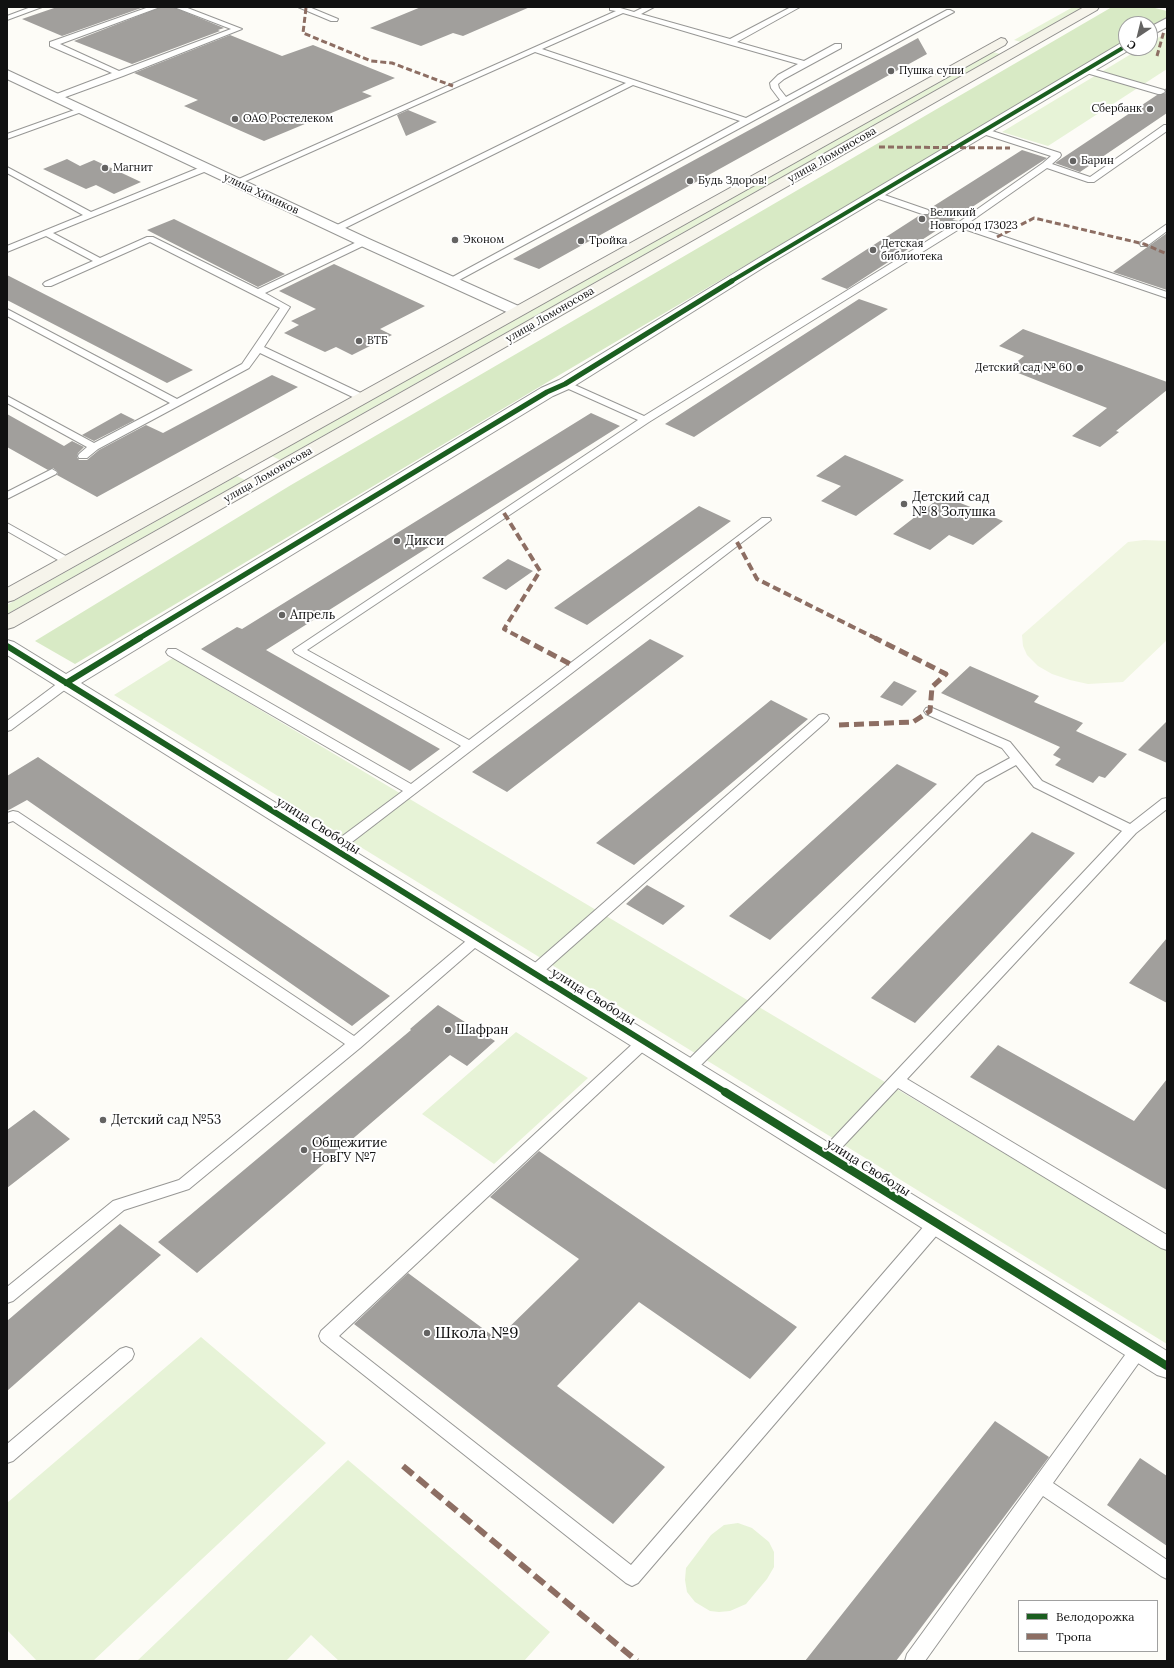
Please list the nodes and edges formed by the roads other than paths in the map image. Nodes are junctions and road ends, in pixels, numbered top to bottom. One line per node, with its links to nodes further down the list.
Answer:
1 (38, 7): 12 (lane)
2 (156, 7): 24 (lane)
3 (178, 7): 24 (lane)
4 (302, 7): 13 (lane)
5 (610, 7): 9 (lane)
6 (650, 7): 11 (lane)
7 (796, 7): 16 (lane)
8 (1093, 7): 17 (main road, улица Ломоносова)
9 (622, 10): 11 (lane); 19 (lane)
10 (950, 12): 28 (lane)
11 (635, 14): 16 (lane)
12 (7, 18)
13 (334, 19)
14 (1167, 22): 15 (street)
15 (1158, 27)
16 (731, 42): 21 (lane)
17 (1014, 43): 53 (main road, улица Ломоносова); 65 (main road, улица Ломоносова)
18 (838, 46): 21 (lane)
19 (536, 50): 25 (lane); 37 (lane)
20 (1118, 51): 22 (street)
21 (804, 64): 28 (lane)
22 (1086, 70): 26 (lane); 32 (street)
23 (7, 74): 27 (street, улица Химиков)
24 (120, 74): 27 (lane)
25 (634, 82): 30 (lane); 43 (lane)
26 (1161, 92)
27 (57, 97): 29 (street, улица Химиков)
28 (785, 101): 30 (lane)
29 (84, 110): 33 (lane); 35 (street, улица Химиков)
30 (747, 121): 49 (lane)
31 (1167, 127): 34 (lane)
32 (983, 132): 34 (lane); 38 (street)
33 (7, 137)
34 (1046, 165): 41 (lane)
35 (206, 168): 37 (street, улица Химиков); 40 (lane)
36 (7, 170): 40 (lane)
37 (236, 182): 43 (street, улица Химиков)
38 (876, 195): 39 (lane); 56 (street)
39 (925, 212)
40 (90, 215): 44 (lane)
41 (955, 223): 52 (lane); 60 (lane)
42 (1167, 227): 46 (lane)
43 (336, 229): 45 (street, улица Химиков)
44 (46, 233): 47 (lane); 48 (lane)
45 (364, 242): 49 (street, улица Химиков); 51 (lane)
46 (1144, 244)
47 (7, 249)
48 (100, 261): 50 (lane); 51 (lane)
49 (450, 282): 53 (street, улица Химиков)
50 (48, 284)
51 (258, 294): 55 (lane)
52 (1167, 295)
53 (517, 311): 57 (main road, улица Ломоносова)
54 (7, 312): 59 (lane)
55 (258, 348): 57 (lane); 59 (lane)
56 (565, 384): 60 (lane); 74 (street)
57 (363, 398): 63 (main road, улица Ломоносова)
58 (7, 399): 61 (lane)
59 (178, 403): 61 (lane)
60 (645, 420): 78 (lane)
61 (94, 447): 62 (lane)
62 (83, 456)
63 (248, 462): 65 (main road); 69 (main road, улица Ломоносова)
64 (52, 472): 66 (lane)
65 (270, 474): 71 (main road, улица Ломоносова)
66 (7, 496)
67 (766, 520): 78 (lane)
68 (7, 526): 69 (lane)
69 (69, 562): 70 (main road, улица Ломоносова)
70 (7, 596)
71 (7, 623)
72 (7, 646): 74 (street, улица Свободы)
73 (172, 652): 80 (lane)
74 (66, 683): 77 (lane); 84 (street, улица Свободы)
75 (930, 710): 79 (lane)
76 (824, 718): 86 (lane)
77 (7, 727)
78 (470, 746): 80 (lane)
79 (1017, 759): 83 (lane); 89 (lane)
80 (411, 790): 84 (lane)
81 (1167, 802): 83 (lane)
82 (7, 819): 88 (lane)
83 (1131, 830): 90 (lane)
84 (334, 850): 85 (street, улица Свободы)
85 (478, 938): 86 (street, улица Свободы); 88 (lane)
86 (534, 972): 87 (street, улица Свободы)
87 (644, 1042): 89 (street, улица Свободы); 92 (lane)
88 (354, 1044): 94 (lane)
89 (688, 1069): 91 (street, улица Свободы)
90 (897, 1080): 91 (lane); 93 (lane)
91 (826, 1155): 92 (street, улица Свободы)
92 (937, 1224): 95 (street, улица Свободы)
93 (1167, 1243)
94 (7, 1296)
95 (1140, 1349): 97 (street, улица Свободы); 99 (lane)
96 (126, 1354): 98 (lane)
97 (1167, 1366)
98 (7, 1456)
99 (1042, 1485): 100 (lane); 101 (lane)
100 (1167, 1570)
101 (914, 1661)

